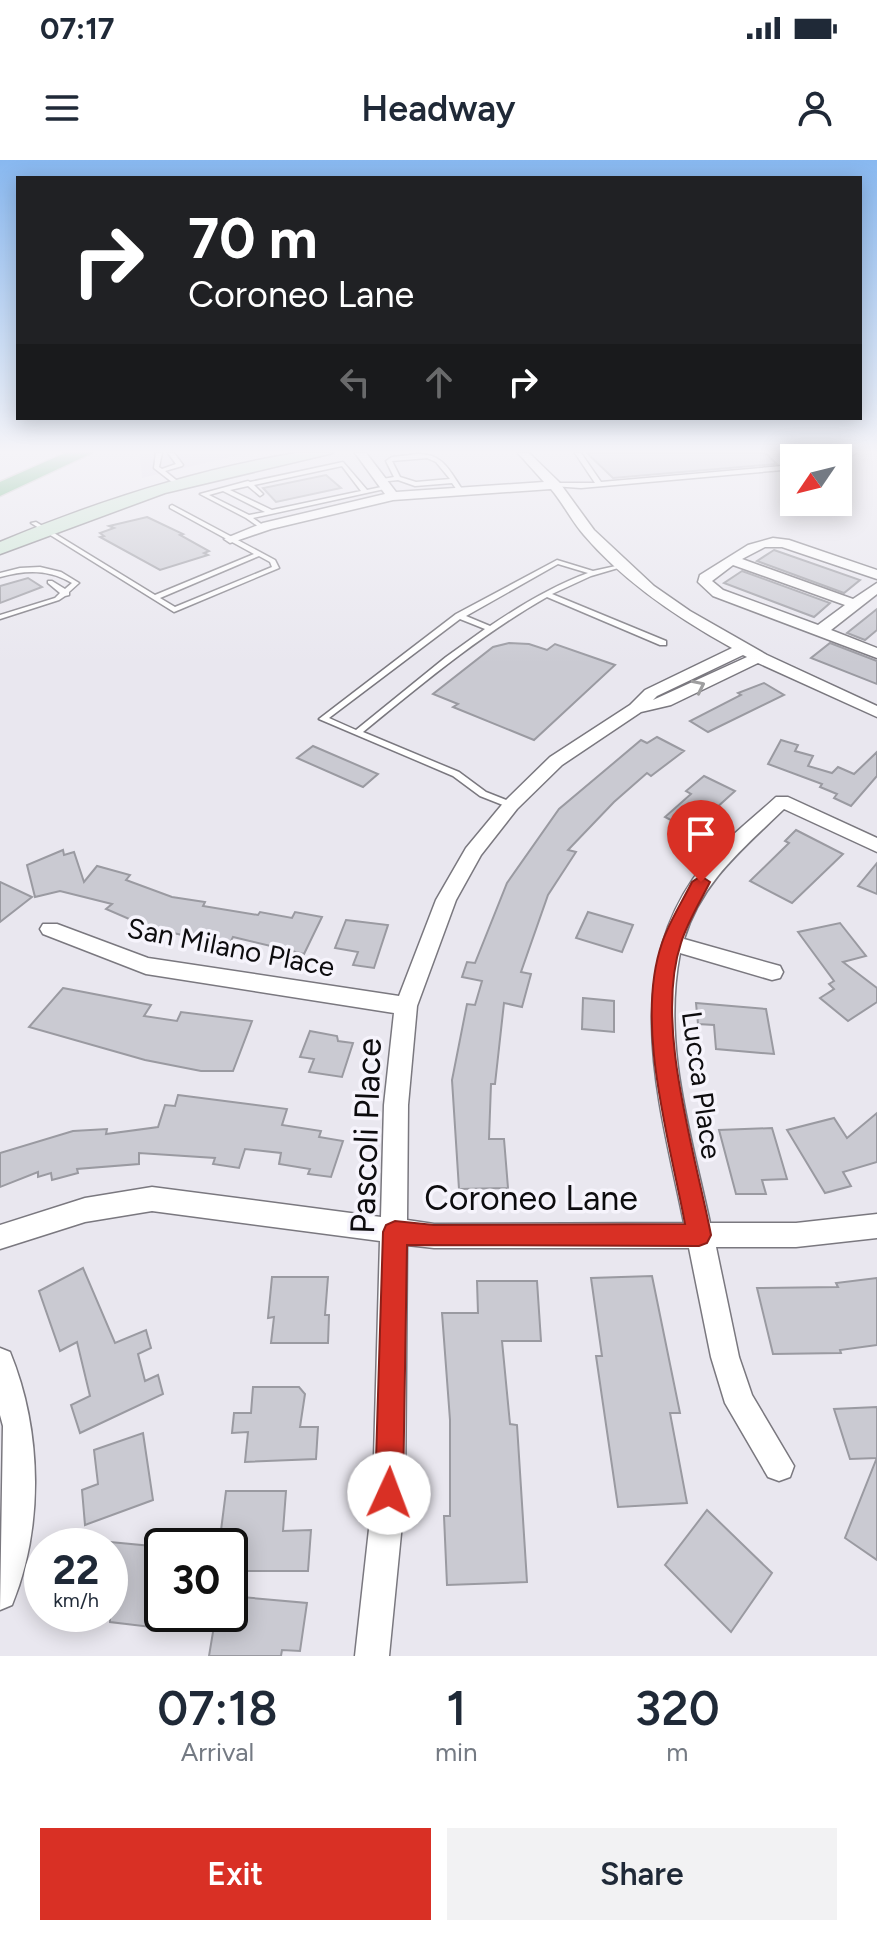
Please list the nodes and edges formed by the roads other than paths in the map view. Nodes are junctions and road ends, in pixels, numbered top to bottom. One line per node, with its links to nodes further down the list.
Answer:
1 (47, 523): 6 (main road)
2 (201, 523): 9 (lane)
3 (256, 523): 7 (lane)
4 (275, 523): 7 (street)
5 (582, 523): 13 (street)
6 (39, 526): 8 (main road); 10 (main road); 23 (lane)
7 (262, 527): 9 (street)
8 (0, 536)
9 (230, 539): 11 (lane)
10 (0, 549)
11 (259, 554): 23 (lane); 23 (lane)
12 (733, 560): 17 (street); 24 (street); 28 (street)
13 (623, 565): 15 (lane); 30 (street)
14 (31, 570): 16 (lane); 18 (lane); 21 (lane)
15 (590, 571): 22 (lane); 25 (lane)
16 (0, 575)
17 (877, 575)
18 (41, 576)
19 (50, 582): 21 (lane)
20 (877, 587): 24 (street)
21 (67, 594): 26 (lane)
22 (549, 595): 27 (lane); 29 (lane)
23 (154, 598)
24 (855, 604): 28 (street)
25 (459, 616): 27 (lane); 35 (lane)
26 (0, 617)
27 (490, 629): 35 (lane)
28 (820, 631): 31 (street)
29 (663, 643)
30 (745, 648): 32 (street); 33 (street, Pascoli Place)
31 (877, 653)
32 (760, 656): 33 (street, Pascoli Place, one-way to 32); 34 (street)
33 (636, 708): 36 (street, Pascoli Place)
34 (877, 712)
35 (357, 733): 36 (lane)
36 (511, 805): 41 (street, Pascoli Place)
37 (877, 846): 39 (street, Lucca Place)
38 (50, 929): 41 (street, San Milano Place)
39 (671, 943): 40 (street); 44 (street, Lucca Place)
40 (772, 972)
41 (406, 1006): 43 (street, Pascoli Place)
42 (877, 1226): 44 (street, Coroneo Lane)
43 (395, 1232): 44 (street, Coroneo Lane); 45 (street, Coroneo Lane); 49 (street, Pascoli Place)
44 (699, 1235): 47 (street, Lucca Place)
45 (0, 1237)
46 (0, 1362): 48 (street)
47 (779, 1466)
48 (0, 1593)
49 (372, 1656)

